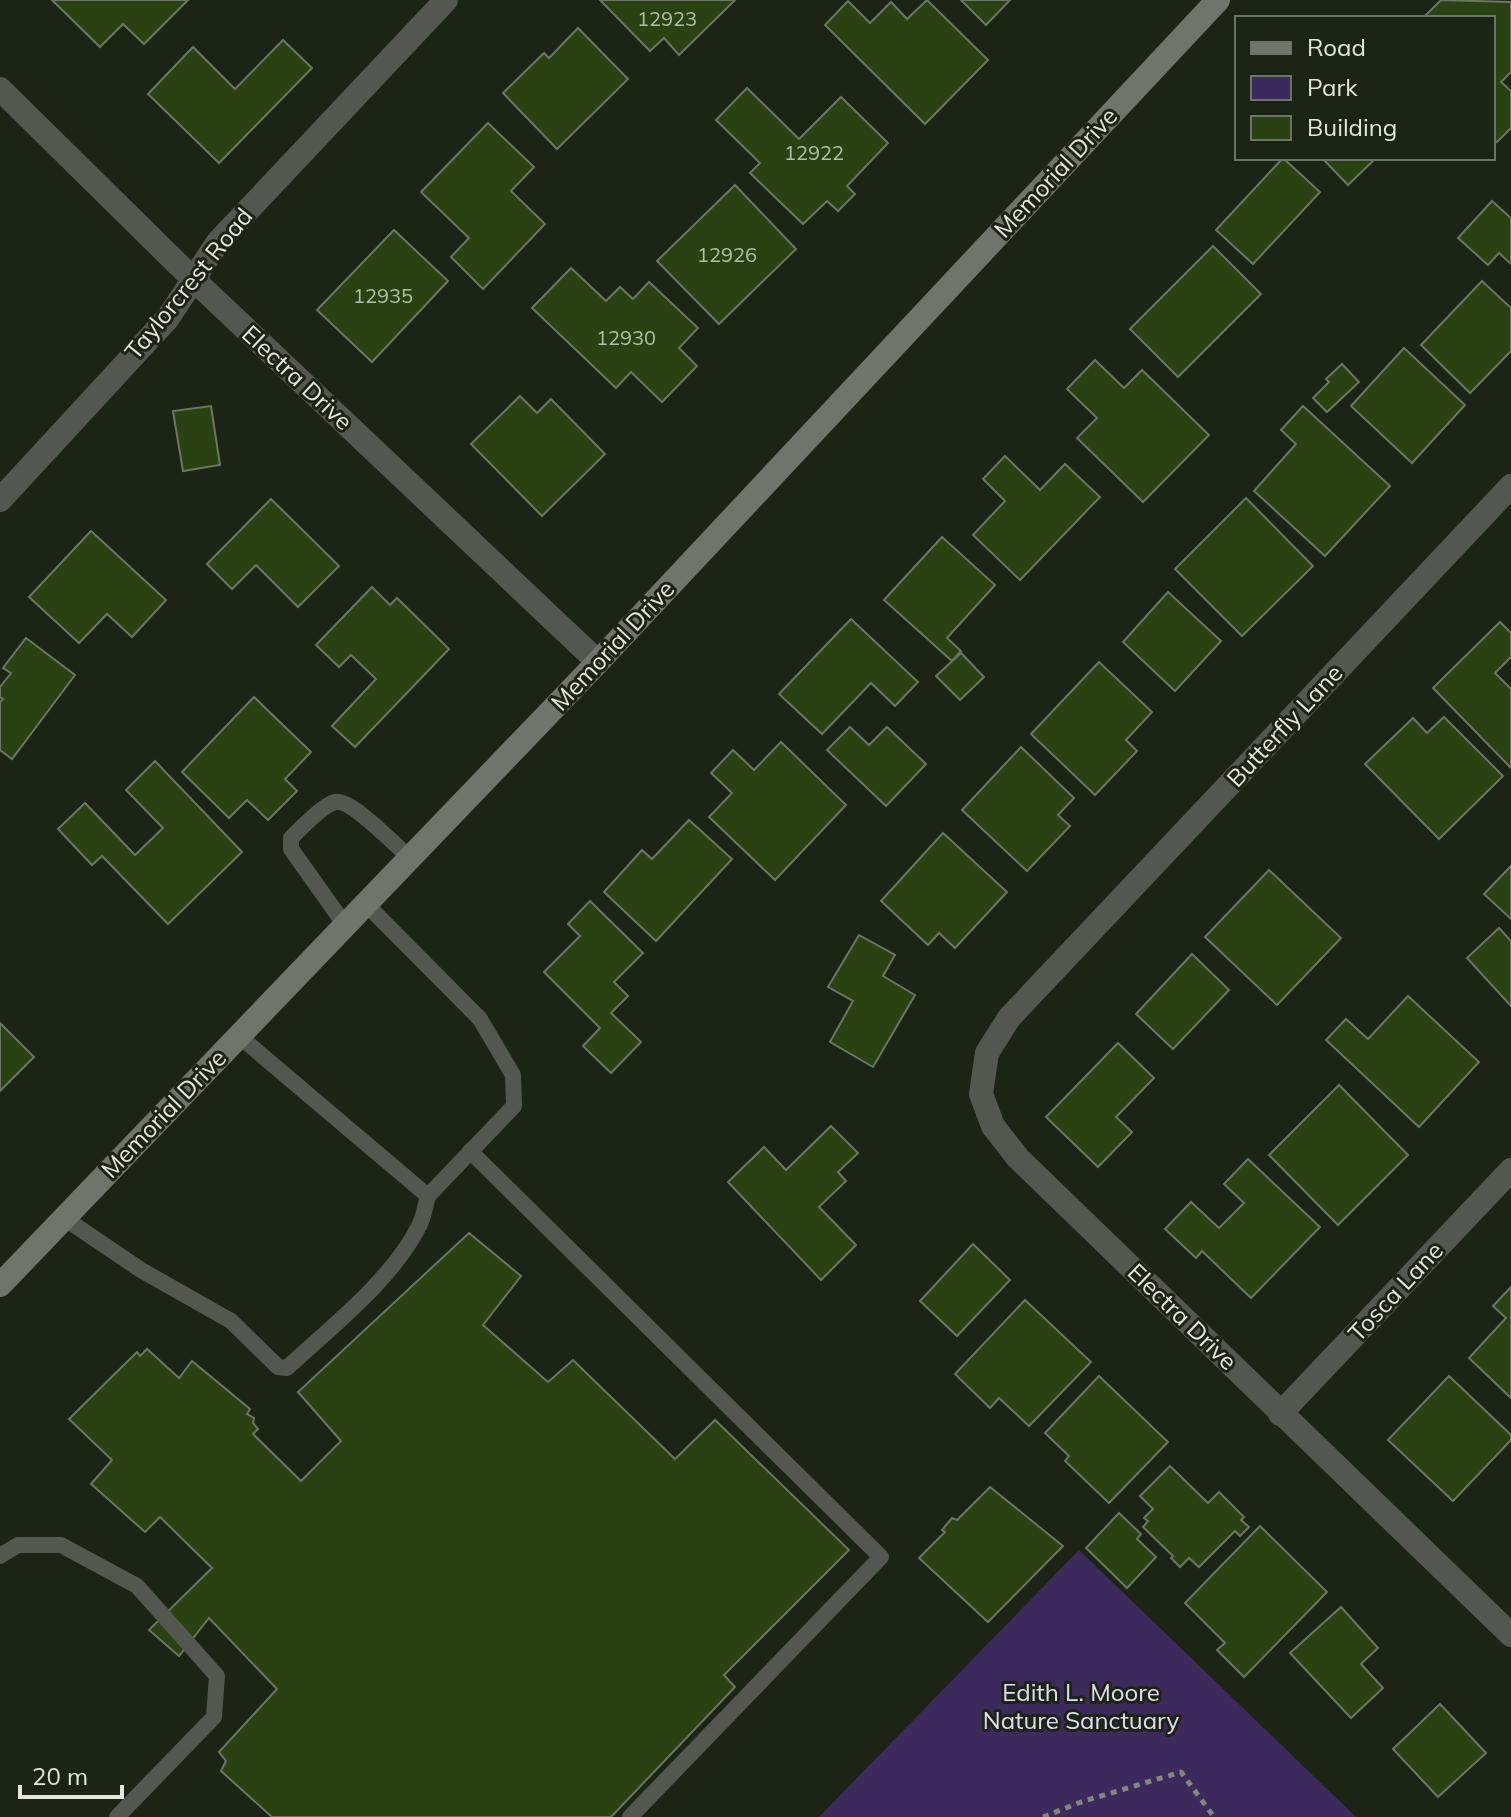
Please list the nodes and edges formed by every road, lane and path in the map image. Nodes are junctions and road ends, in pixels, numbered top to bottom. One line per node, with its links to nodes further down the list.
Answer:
1 (446, 0): 4 (street, Taylorcrest Road)
2 (1218, 0): 7 (main road, Memorial Drive)
3 (0, 89): 4 (street, Electra Drive)
4 (194, 280): 6 (street, Taylorcrest Road); 7 (street, Electra Drive)
5 (1511, 486): 11 (street, Butterfly Lane)
6 (0, 500)
7 (598, 662): 8 (main road, Memorial Drive)
8 (410, 858): 9 (main road, Memorial Drive); 10 (lane)
9 (366, 904): 10 (main road, Memorial Drive); 13 (lane)
10 (345, 925): 12 (main road, Memorial Drive)
11 (1058, 966): 18 (street, Electra Drive)
12 (239, 1036): 15 (lane); 16 (main road, Memorial Drive)
13 (470, 1151): 15 (lane); 22 (lane)
14 (1511, 1170): 18 (street, Tosca Lane)
15 (428, 1196): 16 (lane)
16 (64, 1218): 17 (main road, Memorial Drive)
17 (0, 1285)
18 (1280, 1414): 20 (street, Electra Drive)
19 (0, 1556): 21 (lane)
20 (1511, 1635)
21 (117, 1817)
22 (630, 1817)
23 (1043, 1817): 24 (path)
24 (1214, 1817)

